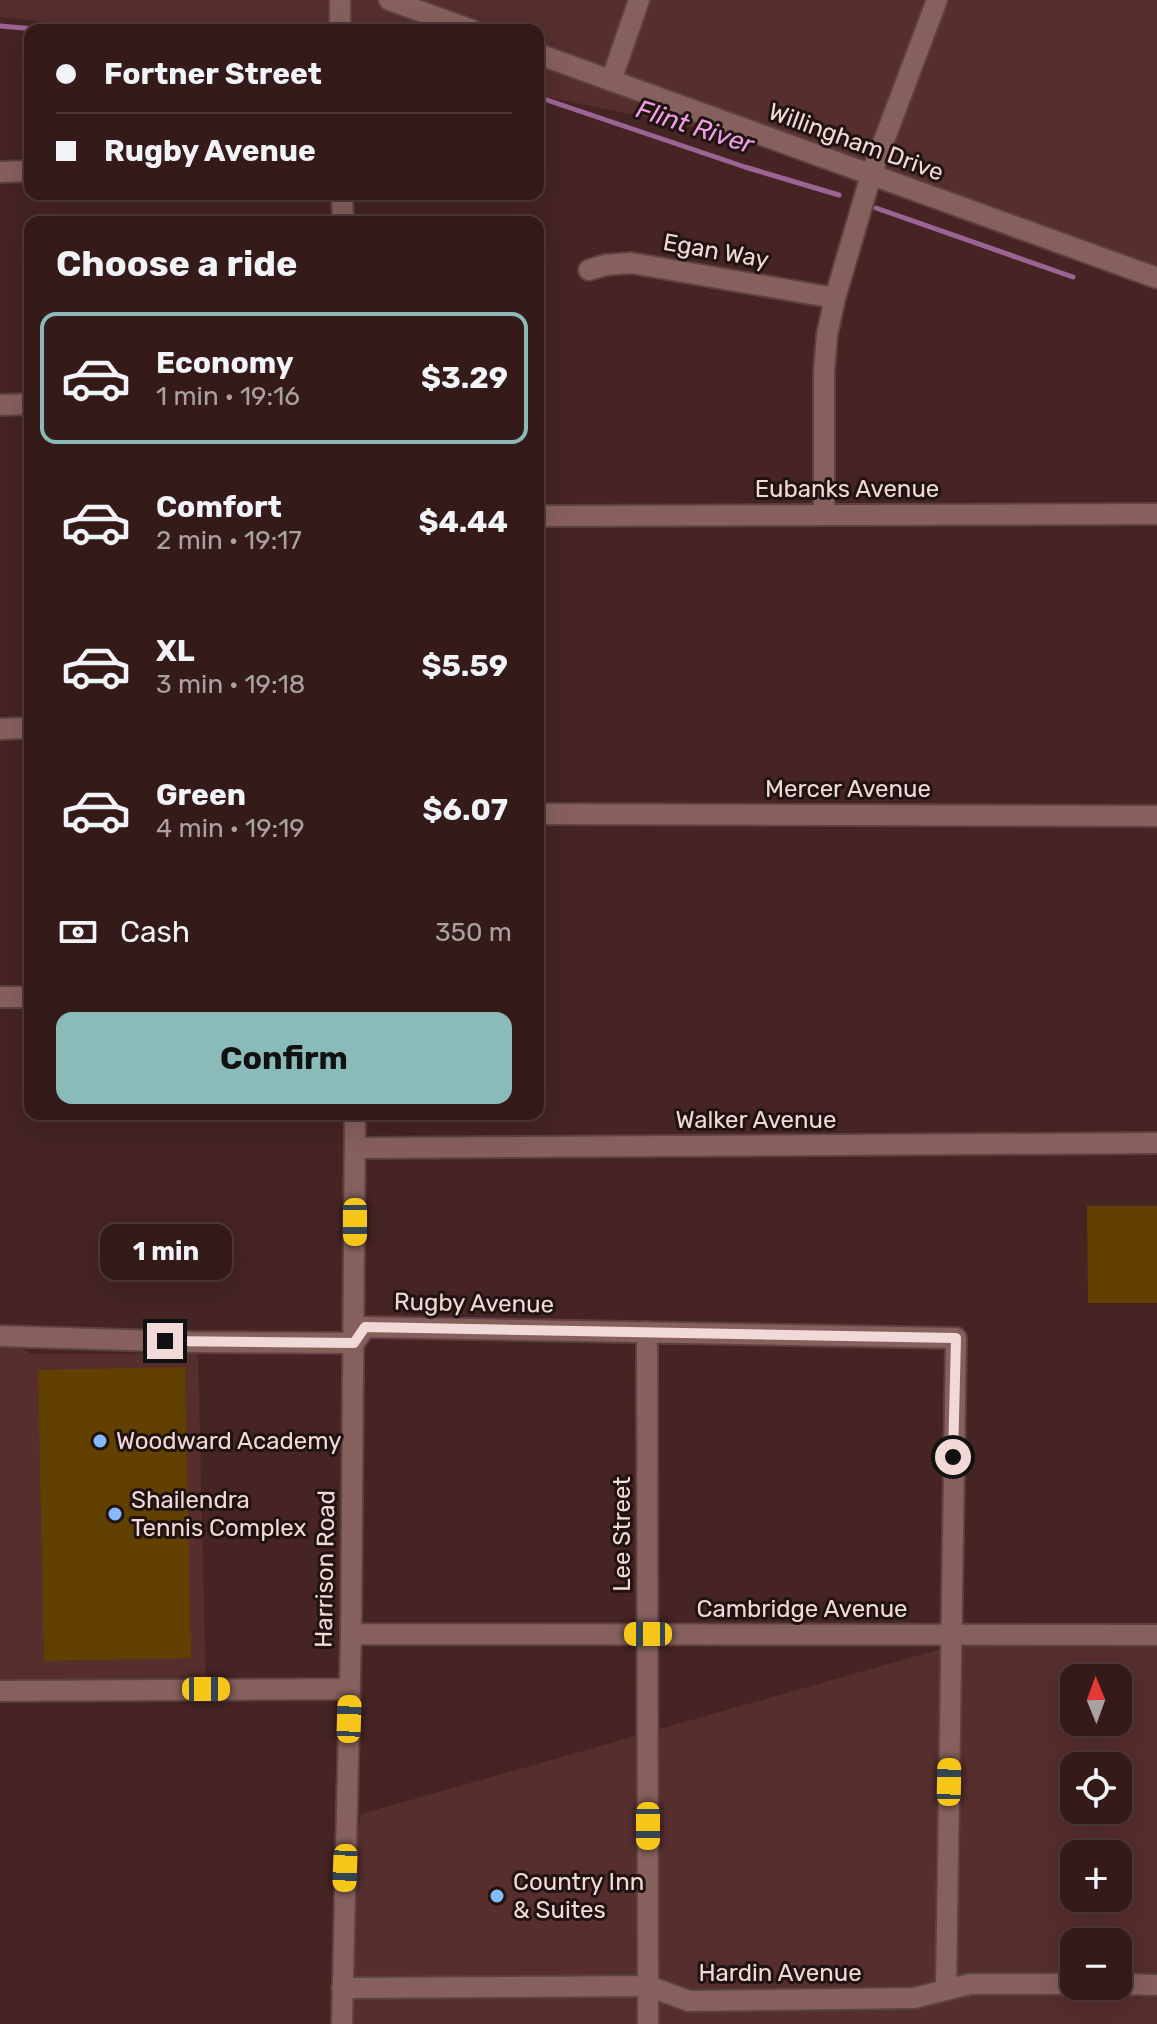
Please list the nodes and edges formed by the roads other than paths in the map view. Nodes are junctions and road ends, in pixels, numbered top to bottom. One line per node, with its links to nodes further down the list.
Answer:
1 (340, 0): 5 (street)
2 (389, 0): 6 (street)
3 (639, 0): 8 (street)
4 (937, 0): 11 (street)
5 (340, 24)
6 (455, 24)
7 (544, 56): 8 (street, Willingham Drive)
8 (611, 81): 11 (street, Willingham Drive)
9 (24, 171): 10 (street)
10 (0, 172)
11 (871, 175): 13 (street, Willingham Drive); 14 (street)
12 (589, 270): 14 (street, Egan Way)
13 (1157, 278)
14 (835, 298): 18 (street)
15 (24, 404): 16 (street)
16 (0, 405)
17 (1157, 514): 18 (street, Eubanks Avenue)
18 (824, 515): 19 (street, Eubanks Avenue)
19 (544, 516)
20 (24, 728): 21 (street)
21 (0, 729)
22 (544, 814): 23 (street, Mercer Avenue)
23 (1157, 816)
24 (0, 997): 25 (street)
25 (24, 997)
26 (355, 1120): 28 (street, Harrison Road)
27 (1157, 1143): 28 (street, Walker Avenue)
28 (356, 1148): 31 (street, Harrison Road)
29 (647, 1332): 31 (street, Rugby Avenue); 33 (street, Lee Street); 34 (street, Rugby Avenue)
30 (0, 1336): 31 (street, Rugby Avenue)
31 (354, 1343): 32 (street, Harrison Road)
32 (351, 1634): 33 (street, Cambridge Avenue); 36 (street, Harrison Road)
33 (648, 1634): 34 (street, Cambridge Avenue); 41 (street, Lee Street)
34 (950, 1635): 35 (street, Cambridge Avenue); 43 (street)
35 (1157, 1635)
36 (349, 1689): 37 (street); 42 (street, Harrison Road)
37 (0, 1691)
38 (1060, 1984): 43 (street, Hardin Avenue)
39 (1132, 1984): 40 (street)
40 (1157, 1985)
41 (648, 1986): 42 (street, Hardin Avenue); 43 (street, Hardin Avenue); 45 (street, Lee Street)
42 (342, 1988): 44 (street, Harrison Road)
43 (946, 1989)
44 (342, 2024)
45 (648, 2024)

